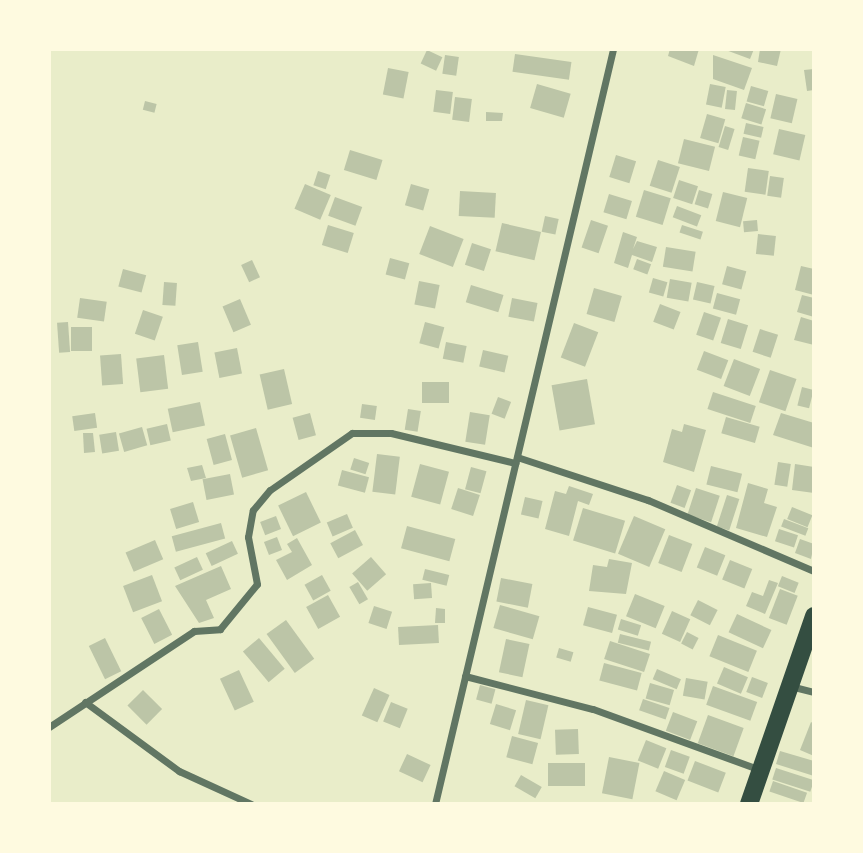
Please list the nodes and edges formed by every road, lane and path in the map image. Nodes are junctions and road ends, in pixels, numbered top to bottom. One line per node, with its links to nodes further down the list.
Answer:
1 (613, 49): 2 (street)
2 (516, 460): 3 (street); 5 (street); 8 (street)
3 (814, 571)
4 (814, 616): 6 (highway)
5 (465, 676): 10 (street); 11 (street)
6 (789, 686): 7 (street); 10 (highway)
7 (814, 692)
8 (85, 702): 9 (street); 12 (street)
9 (49, 727)
10 (761, 770): 14 (highway)
11 (436, 801): 13 (street)
12 (251, 804)
13 (444, 804)
14 (749, 804)

